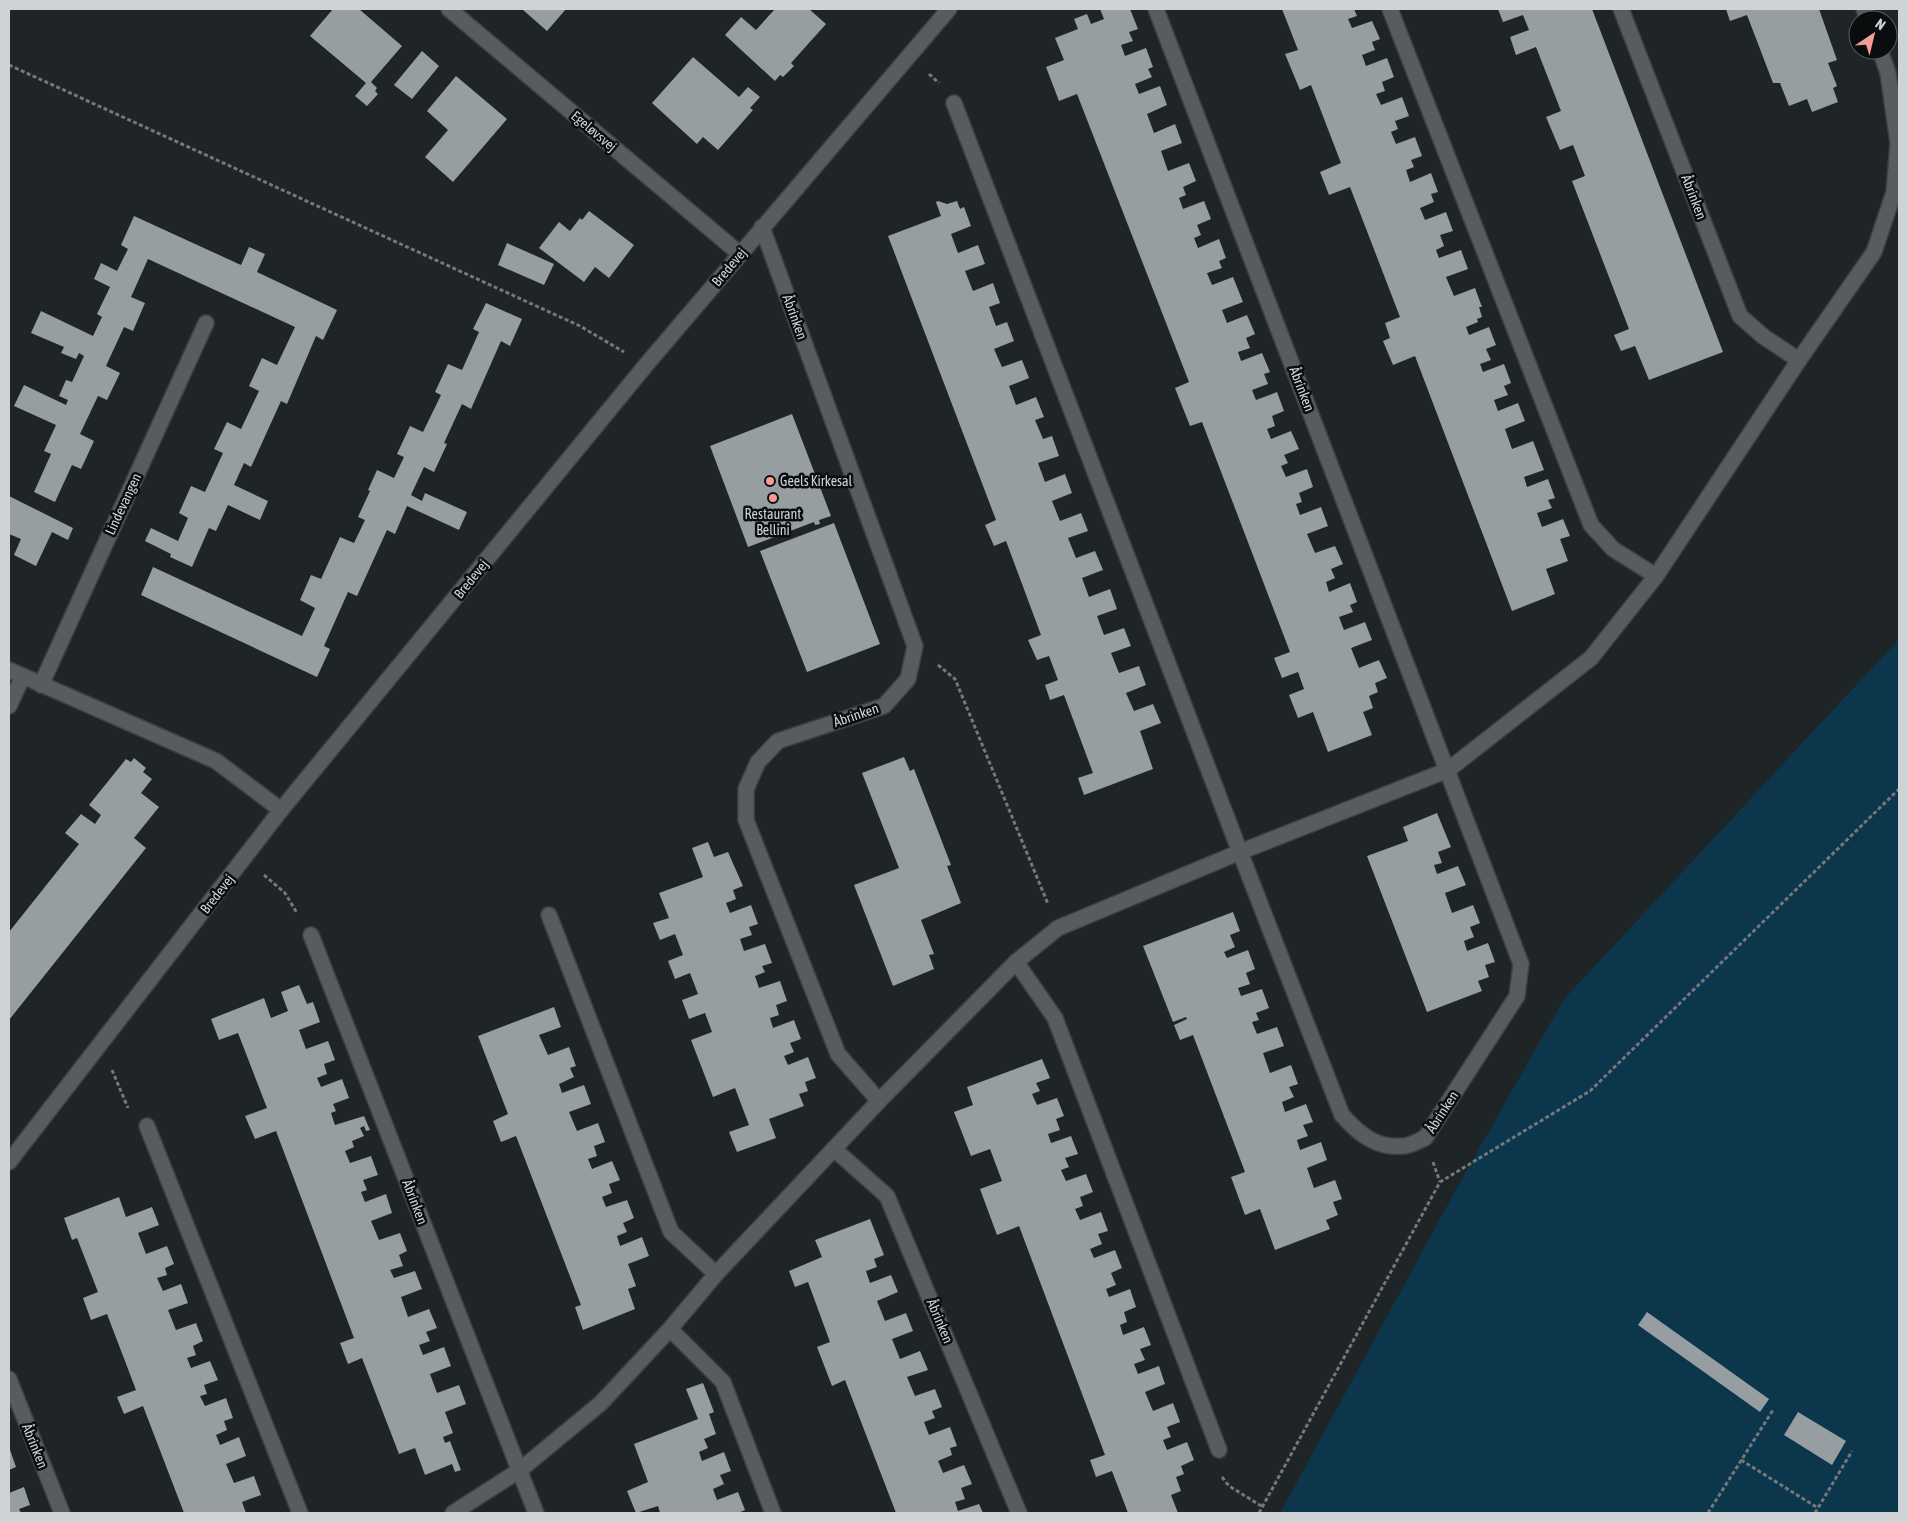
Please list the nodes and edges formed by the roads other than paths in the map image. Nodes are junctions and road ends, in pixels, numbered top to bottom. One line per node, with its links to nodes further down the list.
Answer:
1 (449, 9): 9 (street, Egeløvsvej)
2 (949, 9): 8 (street, Bredevej)
3 (1156, 9): 17 (street, Åbrinken)
4 (1390, 9): 12 (street)
5 (1621, 9): 11 (street, Åbrinken)
6 (1883, 60): 11 (street)
7 (954, 103): 19 (street, Åbrinken)
8 (762, 227): 9 (street, Bredevej); 23 (street, Åbrinken)
9 (740, 254): 18 (street, Bredevej)
10 (206, 323): 15 (street, Lindevangen)
11 (1799, 360): 12 (street)
12 (1656, 576): 17 (street)
13 (9, 670): 14 (street)
14 (23, 676): 15 (street); 16 (street)
15 (40, 685): 18 (street)
16 (9, 706)
17 (1448, 770): 19 (street); 19 (street, Åbrinken)
18 (281, 810): 26 (street, Bredevej)
19 (1240, 852): 22 (street)
20 (548, 915): 27 (street)
21 (311, 935): 31 (street, Åbrinken)
22 (1016, 962): 23 (street); 30 (street)
23 (879, 1101): 25 (street)
24 (147, 1126): 33 (street)
25 (834, 1149): 27 (street); 37 (street, Åbrinken)
26 (9, 1162)
27 (716, 1274): 28 (street)
28 (670, 1330): 31 (street); 36 (street)
29 (9, 1379): 32 (street, Åbrinken)
30 (1219, 1450)
31 (520, 1470): 34 (street); 35 (street, Åbrinken)
32 (62, 1513)
33 (300, 1513)
34 (453, 1513)
35 (536, 1513)
36 (774, 1513)
37 (1019, 1513)

